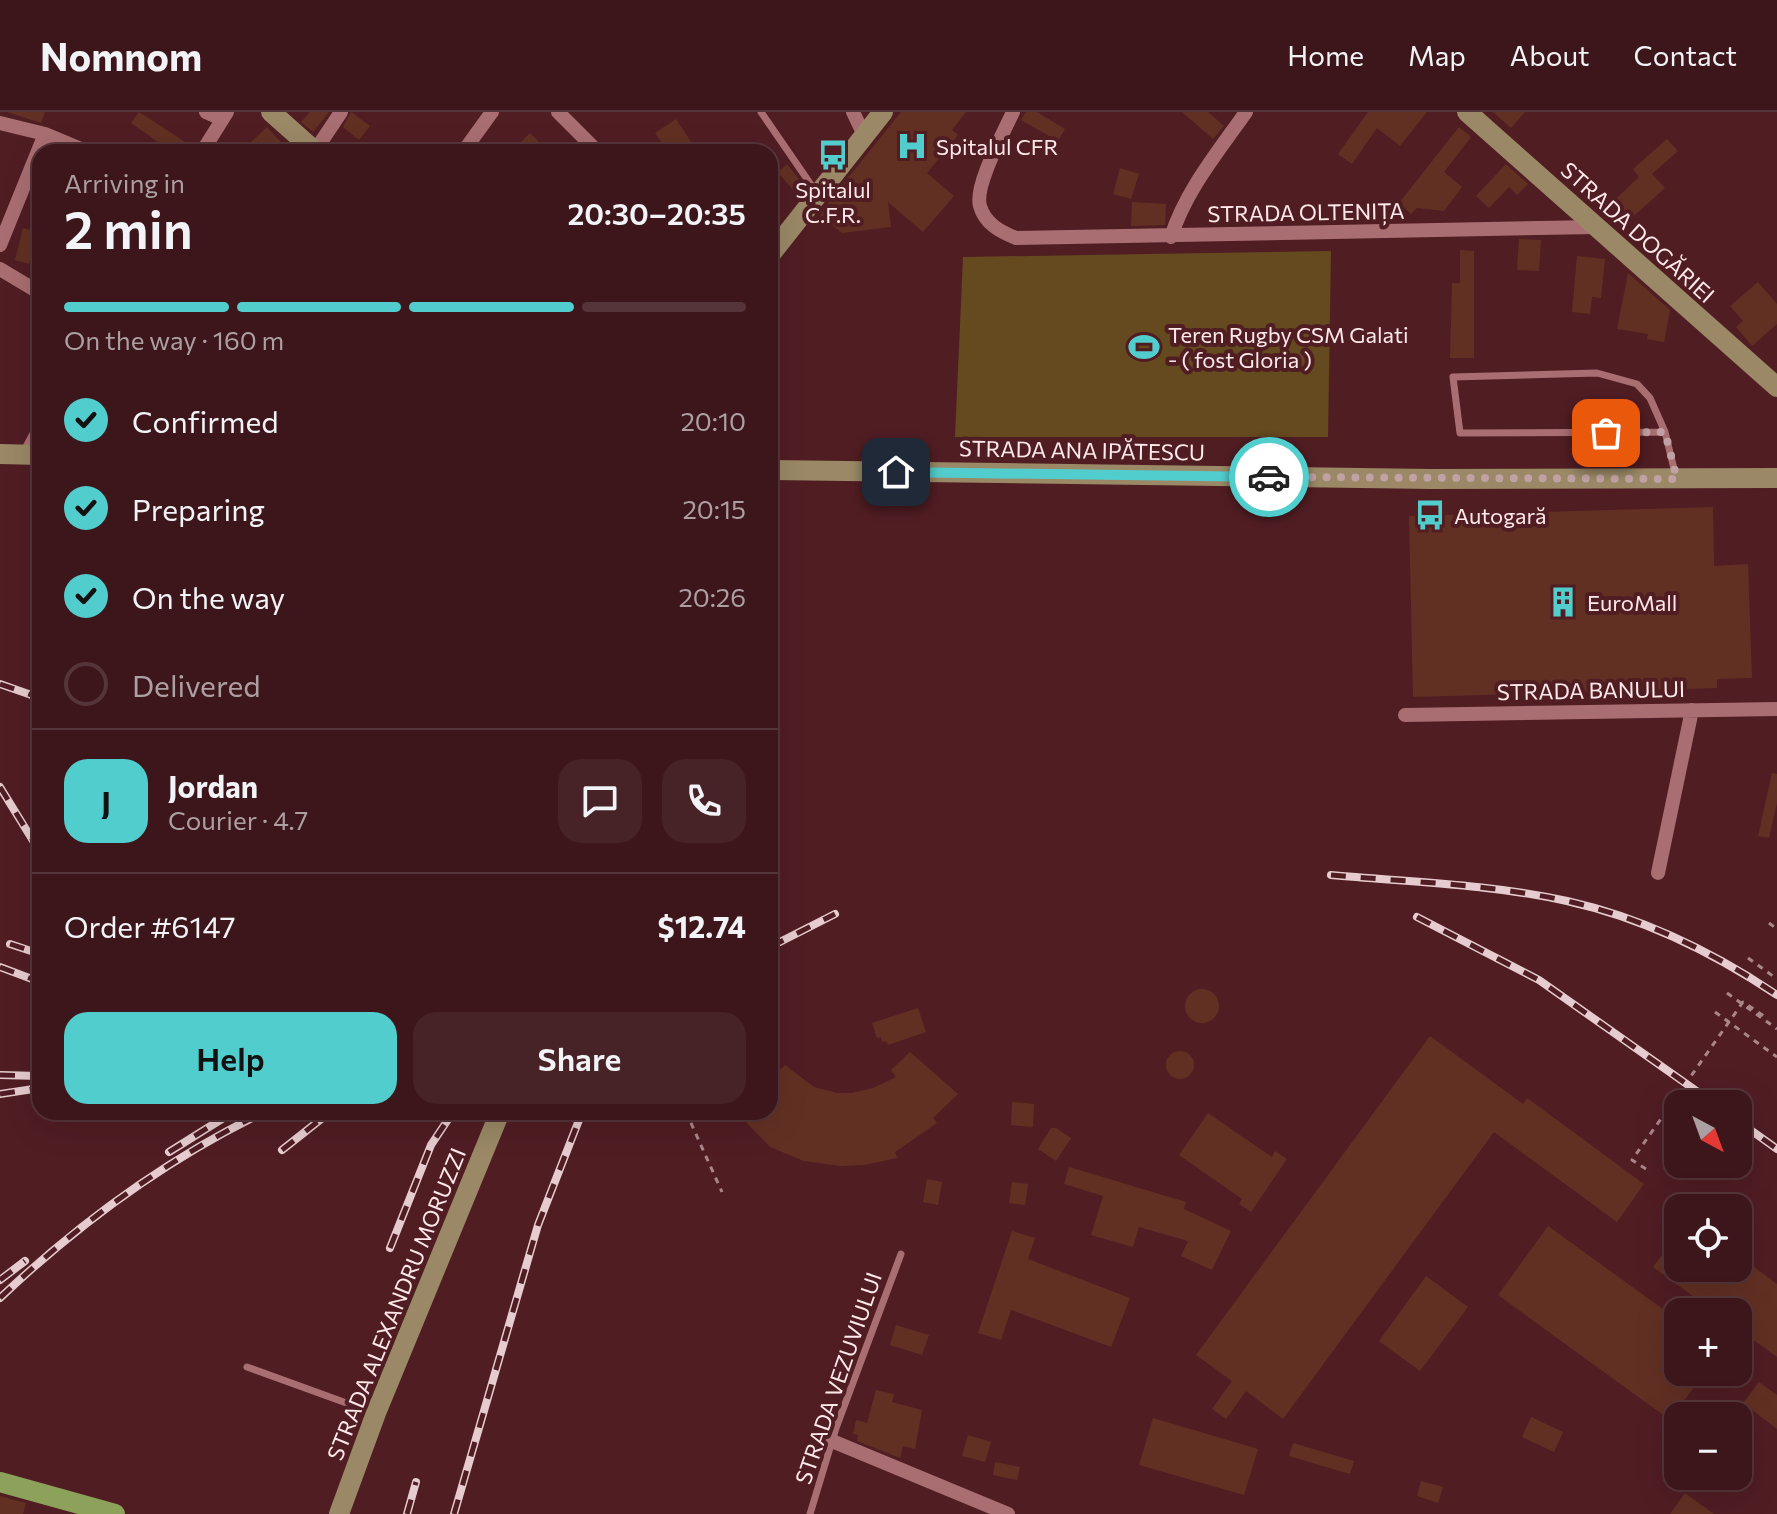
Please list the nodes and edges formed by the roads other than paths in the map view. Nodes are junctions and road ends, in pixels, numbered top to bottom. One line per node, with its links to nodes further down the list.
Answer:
1 (206, 112): 12 (street)
2 (271, 112): 19 (street)
3 (341, 112): 20 (street)
4 (492, 112): 21 (street)
5 (558, 112): 22 (street)
6 (761, 112): 24 (lane)
7 (853, 112): 15 (street)
8 (883, 112): 15 (street)
9 (1013, 112): 26 (street, STRADA OLTENIȚA)
10 (1246, 112): 26 (street)
11 (1467, 112): 25 (street, STRADA DOGĂRIEI)
12 (225, 116): 18 (street)
13 (0, 123): 14 (street)
14 (45, 134): 16 (street); 17 (street)
15 (864, 135): 24 (street)
16 (41, 144)
17 (69, 144)
18 (207, 144)
19 (307, 144)
20 (321, 144)
21 (469, 144)
22 (590, 144)
23 (32, 166): 27 (street)
24 (817, 194): 28 (street)
25 (1596, 227): 26 (street, STRADA OLTENIȚA); 31 (street, STRADA DOGĂRIEI)
26 (1171, 237)
27 (0, 245)
28 (778, 245)
29 (0, 269): 30 (street)
30 (32, 288)
31 (1777, 387)
32 (1665, 432): 32 (lane); 37 (lane)
33 (0, 454): 34 (street)
34 (32, 455)
35 (778, 470): 37 (street, STRADA ANA IPĂTESCU)
36 (1777, 478): 37 (street, STRADA ANA IPĂTESCU)
37 (1677, 479)
38 (1777, 709): 39 (street, STRADA BANULUI)
39 (1692, 710): 40 (street, STRADA BANULUI); 41 (street)
40 (1405, 715)
41 (1658, 873)
42 (497, 1120): 45 (street, STRADA ALEXANDRU MORUZZI)
43 (901, 1254): 46 (lane, STRADA VEZUVIULUI)
44 (247, 1367): 45 (lane)
45 (376, 1413): 49 (street, STRADA ALEXANDRU MORUZZI)
46 (832, 1441): 50 (lane, STRADA VEZUVIULUI); 51 (street)
47 (0, 1482): 48 (main road)
48 (115, 1514)
49 (339, 1514)
50 (810, 1514)
51 (1008, 1514)

